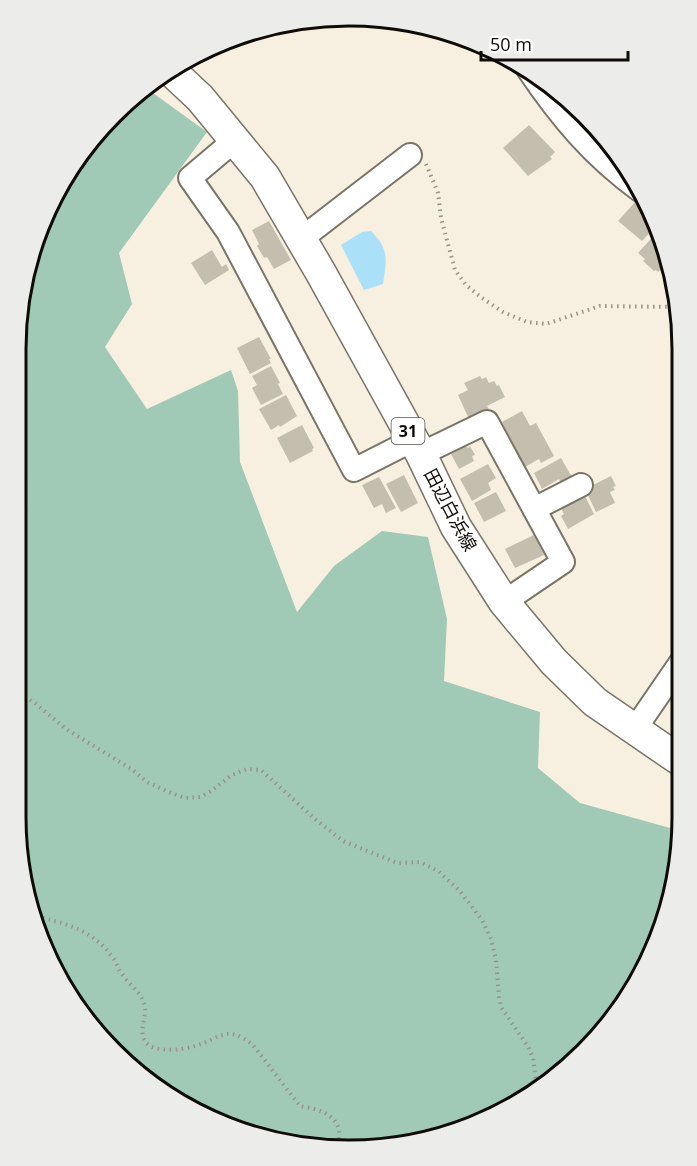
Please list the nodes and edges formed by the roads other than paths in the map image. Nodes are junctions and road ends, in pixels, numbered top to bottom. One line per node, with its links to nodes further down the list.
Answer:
1 (176, 76): 3 (main road, 田辺白浜線 / 31)
2 (541, 90): 5 (street)
3 (235, 140): 6 (main road, 田辺白浜線 / 31); 7 (street)
4 (410, 155): 6 (street)
5 (609, 158)
6 (301, 239): 7 (main road, 田辺白浜線 / 31)
7 (417, 447): 9 (street); 10 (main road, 田辺白浜線 / 31)
8 (581, 485): 9 (street)
9 (534, 509): 10 (street)
10 (504, 602): 12 (main road, 田辺白浜線 / 31)
11 (672, 675): 12 (street)
12 (635, 729): 13 (main road, 田辺白浜線 / 31)
13 (672, 755)

